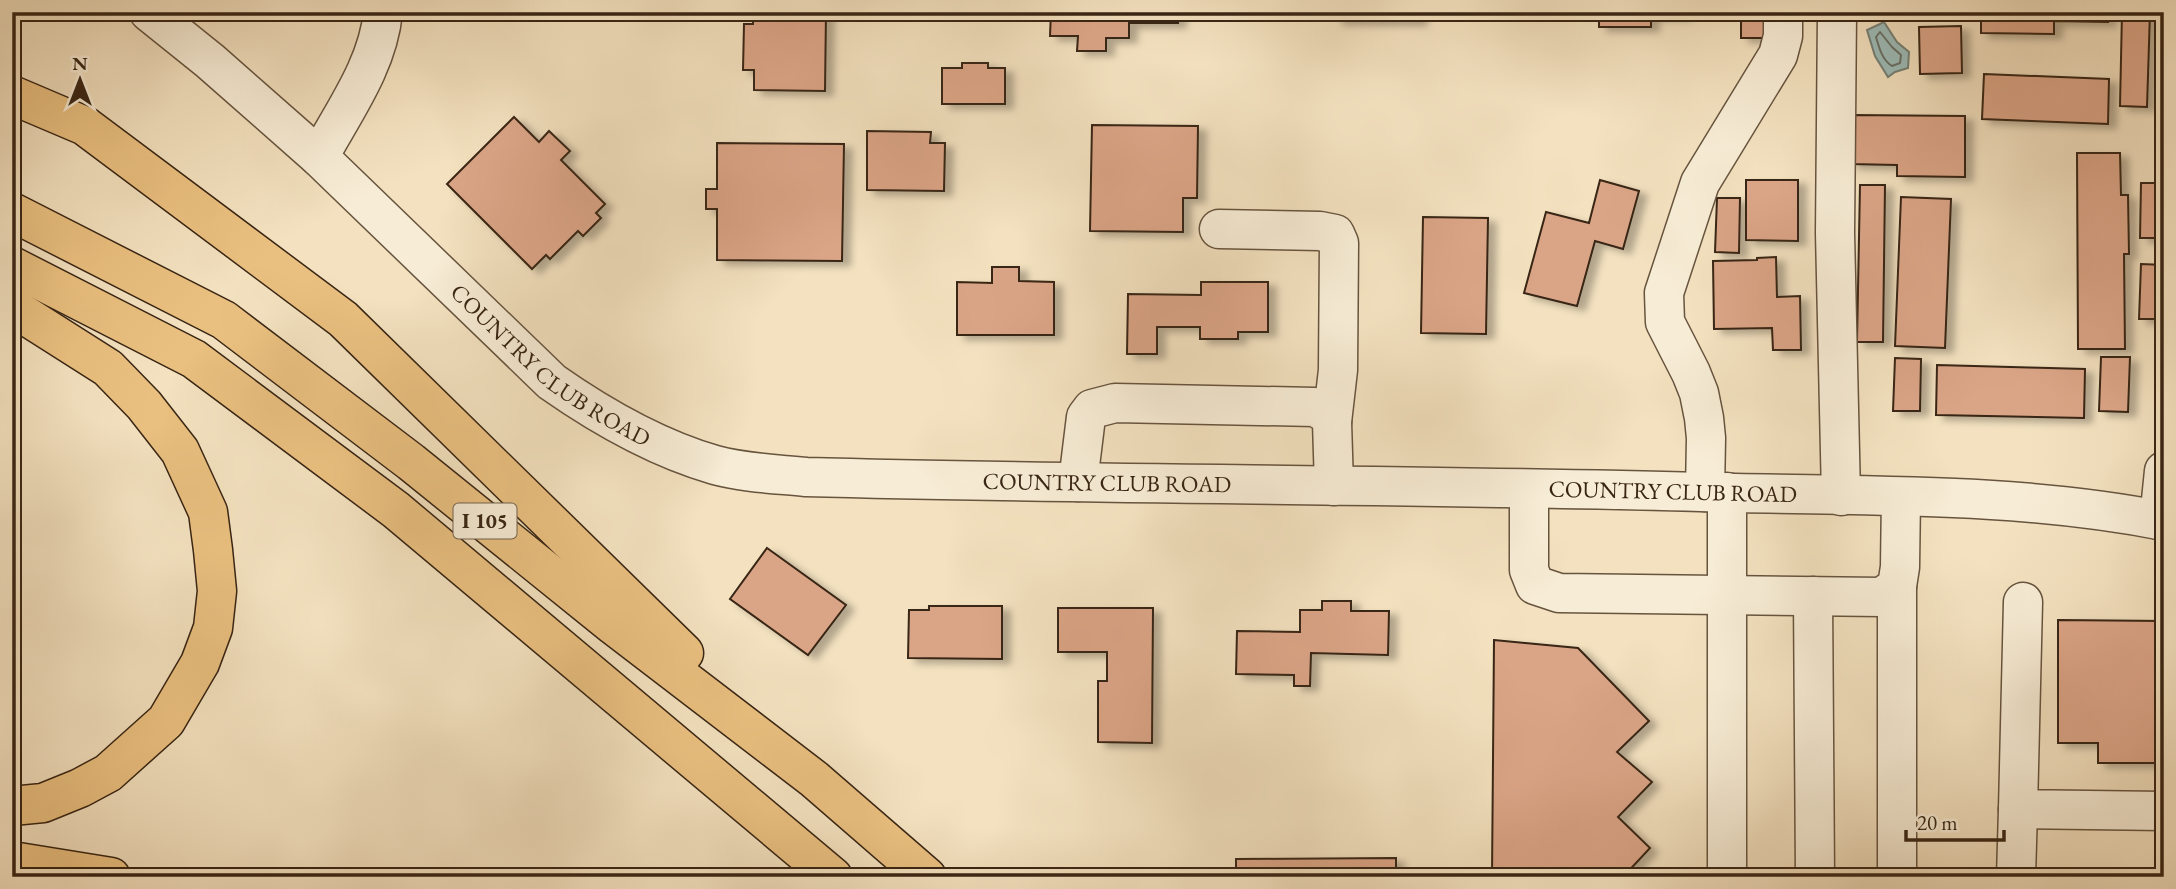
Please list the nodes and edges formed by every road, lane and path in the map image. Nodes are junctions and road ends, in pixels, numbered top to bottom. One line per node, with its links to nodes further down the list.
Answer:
1 (149, 12): 6 (street, COUNTRY CLUB ROAD)
2 (383, 12): 6 (street)
3 (1783, 12): 16 (street)
4 (1837, 12): 17 (street)
5 (12, 95): 24 (highway)
6 (319, 157): 13 (street, COUNTRY CLUB ROAD)
7 (12, 212): 24 (highway, I 105)
8 (1219, 229): 11 (street)
9 (12, 266): 30 (highway, I 105)
10 (12, 307): 25 (highway)
11 (1332, 422): 13 (street); 14 (street)
12 (2164, 471): 19 (street)
13 (1078, 482): 14 (street, COUNTRY CLUB ROAD)
14 (1334, 486): 15 (street, COUNTRY CLUB ROAD)
15 (1529, 489): 16 (street, COUNTRY CLUB ROAD); 21 (street)
16 (1716, 492): 17 (street, COUNTRY CLUB ROAD); 21 (street)
17 (1841, 496): 18 (street, COUNTRY CLUB ROAD)
18 (1900, 497): 19 (street, COUNTRY CLUB ROAD); 20 (street)
19 (2162, 521)
20 (1897, 586): 22 (street); 34 (street)
21 (1726, 595): 22 (street); 32 (street)
22 (1813, 596): 33 (street)
23 (2022, 602): 26 (street)
24 (814, 779): 31 (highway, I 105)
25 (12, 806)
26 (2018, 809): 27 (street); 35 (street)
27 (2164, 811)
28 (12, 861): 29 (highway)
29 (111, 877)
30 (833, 877)
31 (927, 877)
32 (1727, 877)
33 (1815, 877)
34 (1897, 877)
35 (2016, 877)

